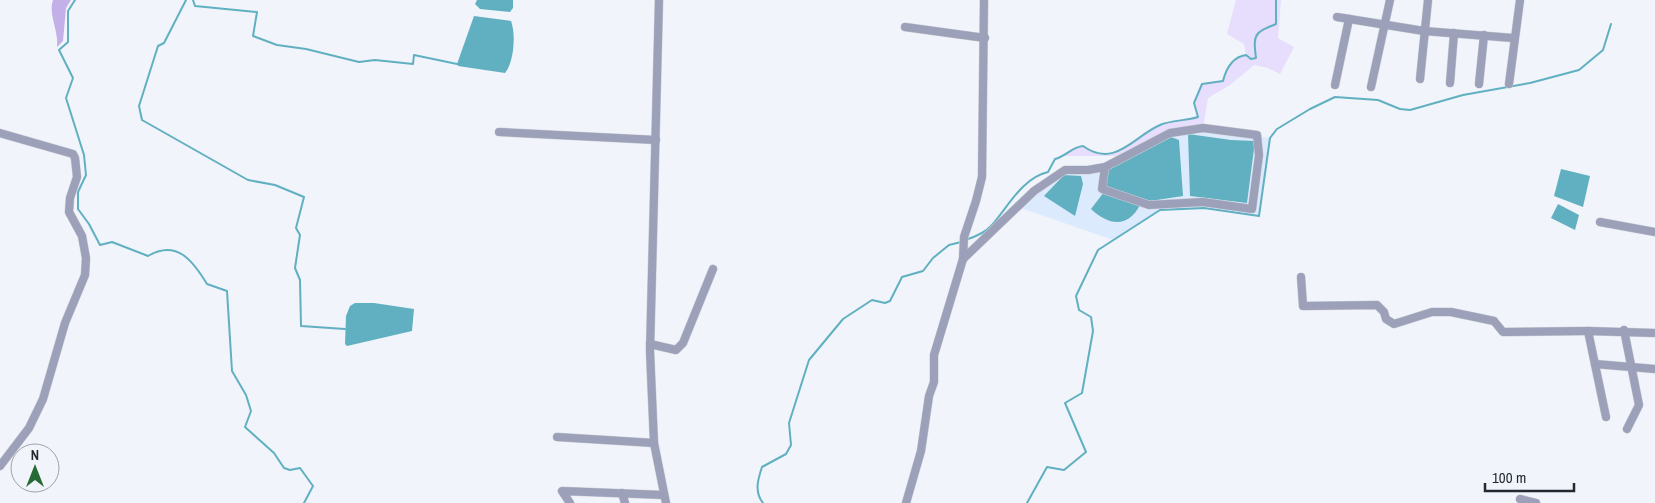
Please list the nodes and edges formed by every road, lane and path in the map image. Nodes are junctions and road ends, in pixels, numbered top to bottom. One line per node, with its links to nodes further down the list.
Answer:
1 (658, 0): 23 (street)
2 (984, 0): 13 (street)
3 (1390, 0): 8 (street)
4 (1428, 0): 10 (street)
5 (1520, 0): 14 (street)
6 (1337, 17): 7 (street)
7 (1349, 19): 8 (street); 19 (street)
8 (1385, 24): 10 (street); 20 (street)
9 (905, 28): 13 (street)
10 (1424, 31): 11 (street); 15 (street)
11 (1454, 33): 12 (street); 16 (street)
12 (1484, 35): 14 (street); 17 (street)
13 (985, 38): 27 (street)
14 (1514, 38): 18 (street)
15 (1420, 79)
16 (1450, 83)
17 (1479, 84)
18 (1509, 84)
19 (1335, 85)
20 (1371, 87)
21 (499, 132): 23 (street)
22 (0, 133): 41 (street)
23 (656, 140): 33 (street)
24 (1105, 167): 24 (street); 27 (street)
25 (1600, 222): 26 (street)
26 (1655, 232)
27 (963, 259): 47 (street)
28 (713, 269): 33 (street)
29 (1301, 277): 31 (street)
30 (1624, 330): 31 (street); 32 (street); 35 (street)
31 (1588, 331): 34 (street)
32 (1655, 333)
33 (650, 344): 40 (street)
34 (1595, 364): 35 (street); 37 (street)
35 (1631, 367): 36 (street); 38 (street)
36 (1655, 369)
37 (1606, 417)
38 (1627, 429)
39 (557, 437): 40 (street)
40 (654, 443): 43 (street)
41 (0, 466)
42 (622, 493): 43 (street); 45 (street); 46 (street)
43 (665, 499)
44 (1520, 499): 48 (street)
45 (570, 503)
46 (625, 503)
47 (906, 503)
48 (1536, 503)

